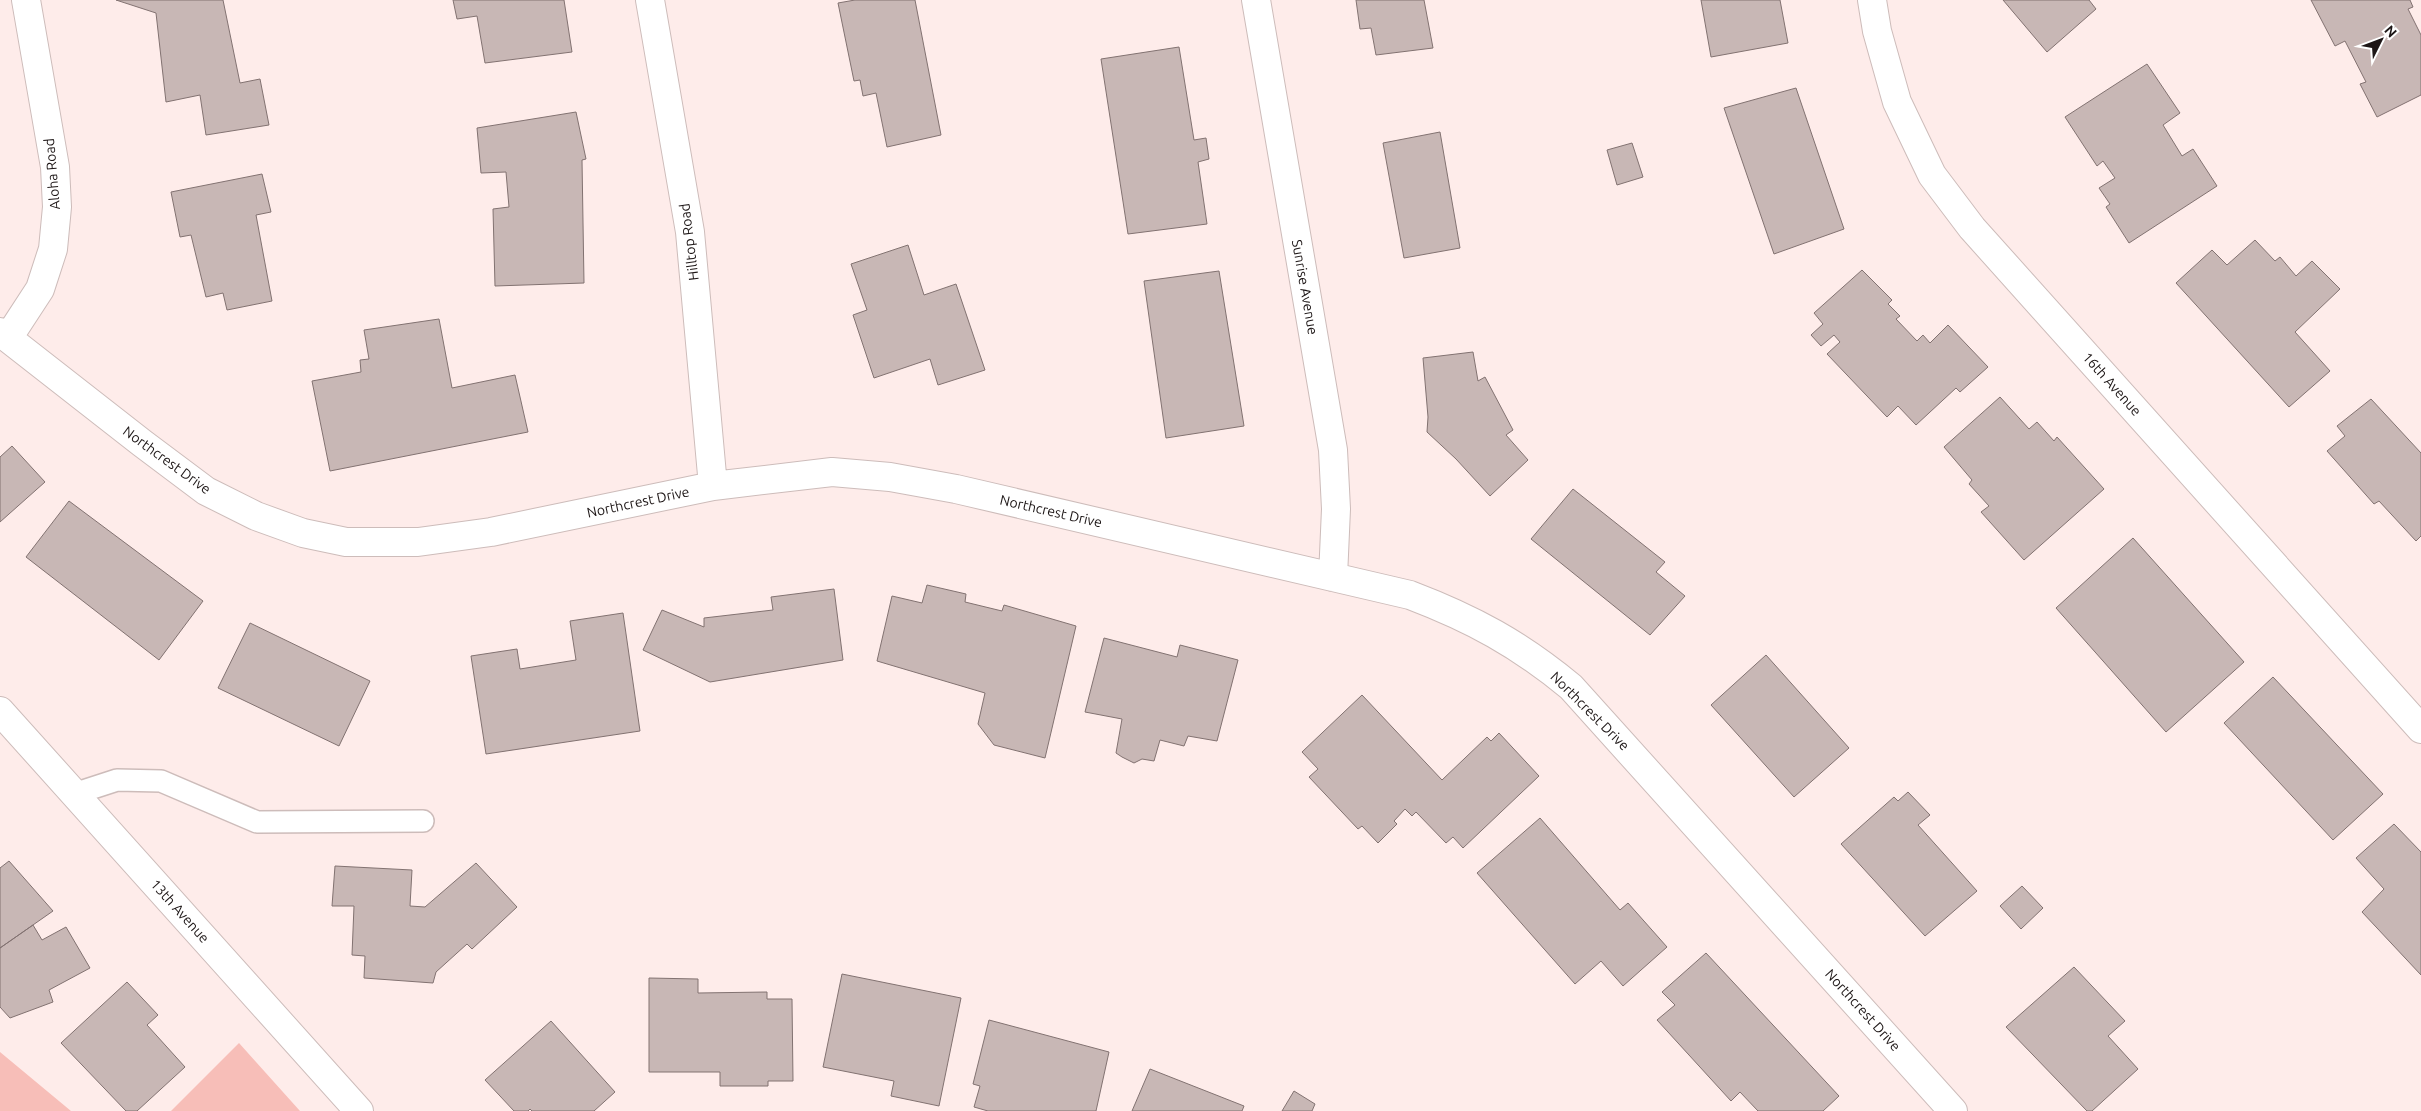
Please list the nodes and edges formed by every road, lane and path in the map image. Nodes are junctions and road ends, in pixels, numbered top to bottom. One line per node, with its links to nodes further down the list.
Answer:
1 (26, 0): 5 (street, Aloha Road)
2 (650, 0): 6 (street, Hilltop Road)
3 (1256, 0): 7 (street, Sunrise Avenue)
4 (1872, 0): 9 (street, 16th Avenue)
5 (4, 335): 6 (street, Northcrest Drive)
6 (714, 486): 7 (street, Northcrest Drive)
7 (1332, 577): 13 (street, Northcrest Drive)
8 (5, 728): 10 (street, 13th Avenue)
9 (2421, 729)
10 (74, 794): 11 (lane); 12 (street, 13th Avenue)
11 (423, 821)
12 (359, 1111)
13 (1953, 1111)

